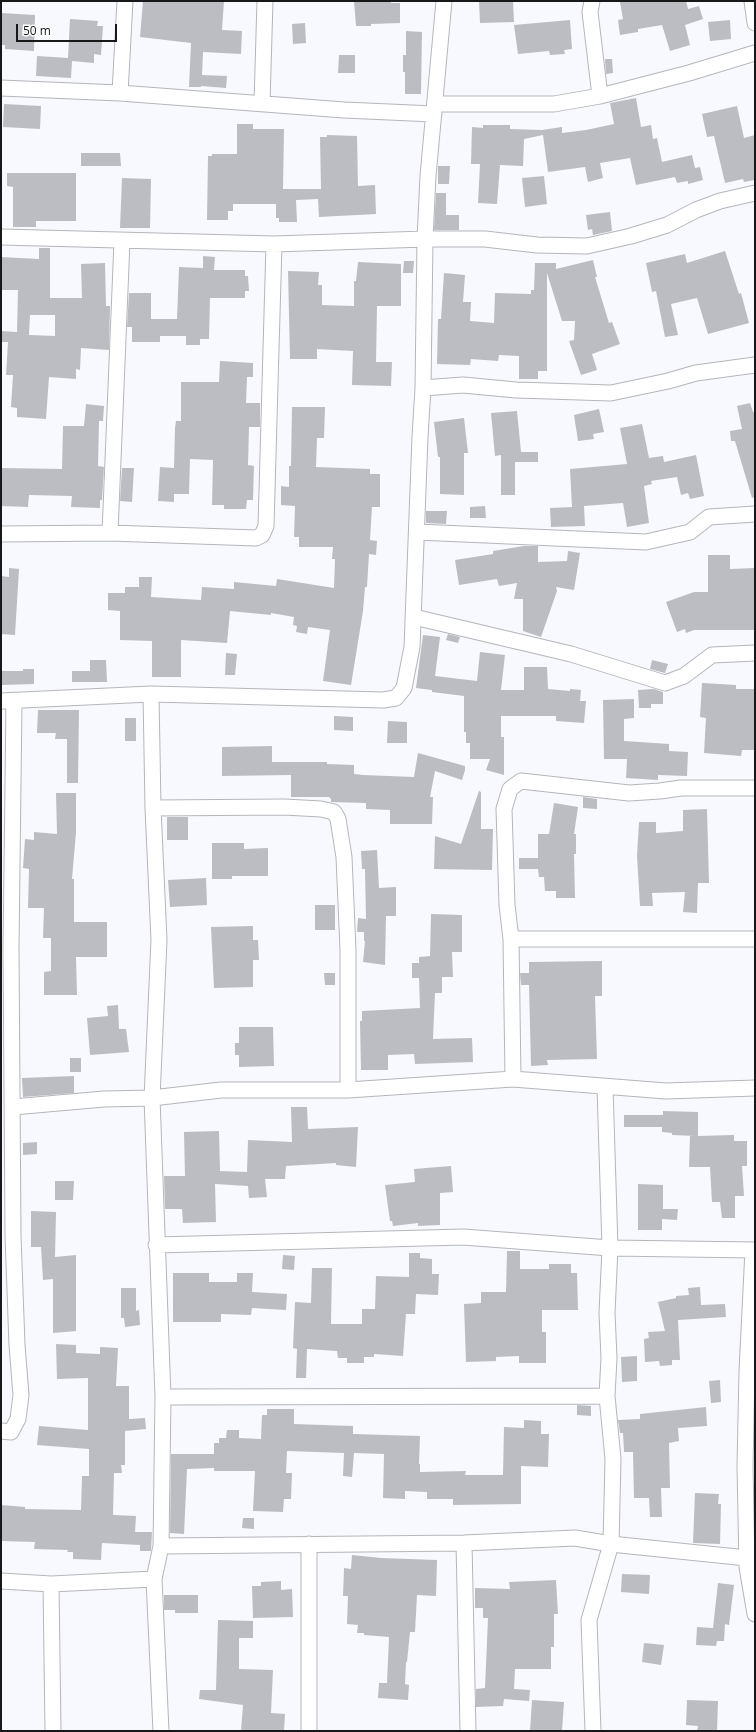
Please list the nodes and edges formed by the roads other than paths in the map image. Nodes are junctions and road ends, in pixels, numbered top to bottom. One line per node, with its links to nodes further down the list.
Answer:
1 (125, 1): 9 (street)
2 (265, 1): 11 (street)
3 (444, 1): 12 (street)
4 (592, 1): 10 (street)
5 (752, 1): 6 (street)
6 (755, 23)
7 (755, 53): 10 (street)
8 (1, 88): 9 (street)
9 (120, 93): 11 (street)
10 (600, 96): 12 (street)
11 (262, 103): 12 (street)
12 (435, 109): 15 (street)
13 (755, 193): 15 (street)
14 (1, 237): 16 (street)
15 (425, 239): 17 (street); 19 (street)
16 (122, 241): 17 (street); 22 (street)
17 (274, 244): 22 (street)
18 (755, 365): 19 (street)
19 (423, 388): 21 (street)
20 (755, 514): 21 (street)
21 (417, 532): 24 (street)
22 (110, 533): 23 (street)
23 (1, 534)
24 (414, 617): 25 (street); 26 (street)
25 (755, 653)
26 (151, 694): 27 (street); 29 (street)
27 (8, 701): 37 (street)
28 (755, 788): 30 (street)
29 (153, 808): 35 (street); 36 (street)
30 (512, 938): 31 (street); 32 (street)
31 (755, 939)
32 (513, 1079): 33 (street); 35 (street)
33 (605, 1087): 34 (street); 39 (street)
34 (755, 1088)
35 (348, 1090): 36 (street)
36 (152, 1098): 37 (street); 38 (street)
37 (13, 1108): 44 (street)
38 (156, 1245): 39 (street); 43 (street)
39 (610, 1248): 40 (street); 42 (street)
40 (754, 1250): 41 (street)
41 (751, 1389): 49 (street)
42 (607, 1396): 43 (street); 47 (street)
43 (163, 1397): 48 (street)
44 (1, 1431)
45 (464, 1543): 46 (street); 47 (street); 57 (street)
46 (309, 1544): 48 (street); 56 (street)
47 (611, 1544): 49 (street); 58 (street)
48 (161, 1546): 50 (street)
49 (747, 1558): 53 (street)
50 (154, 1579): 52 (street); 55 (street)
51 (1, 1582): 52 (street)
52 (51, 1584): 54 (street)
53 (755, 1614)
54 (53, 1731)
55 (161, 1731)
56 (310, 1731)
57 (468, 1731)
58 (593, 1731)

